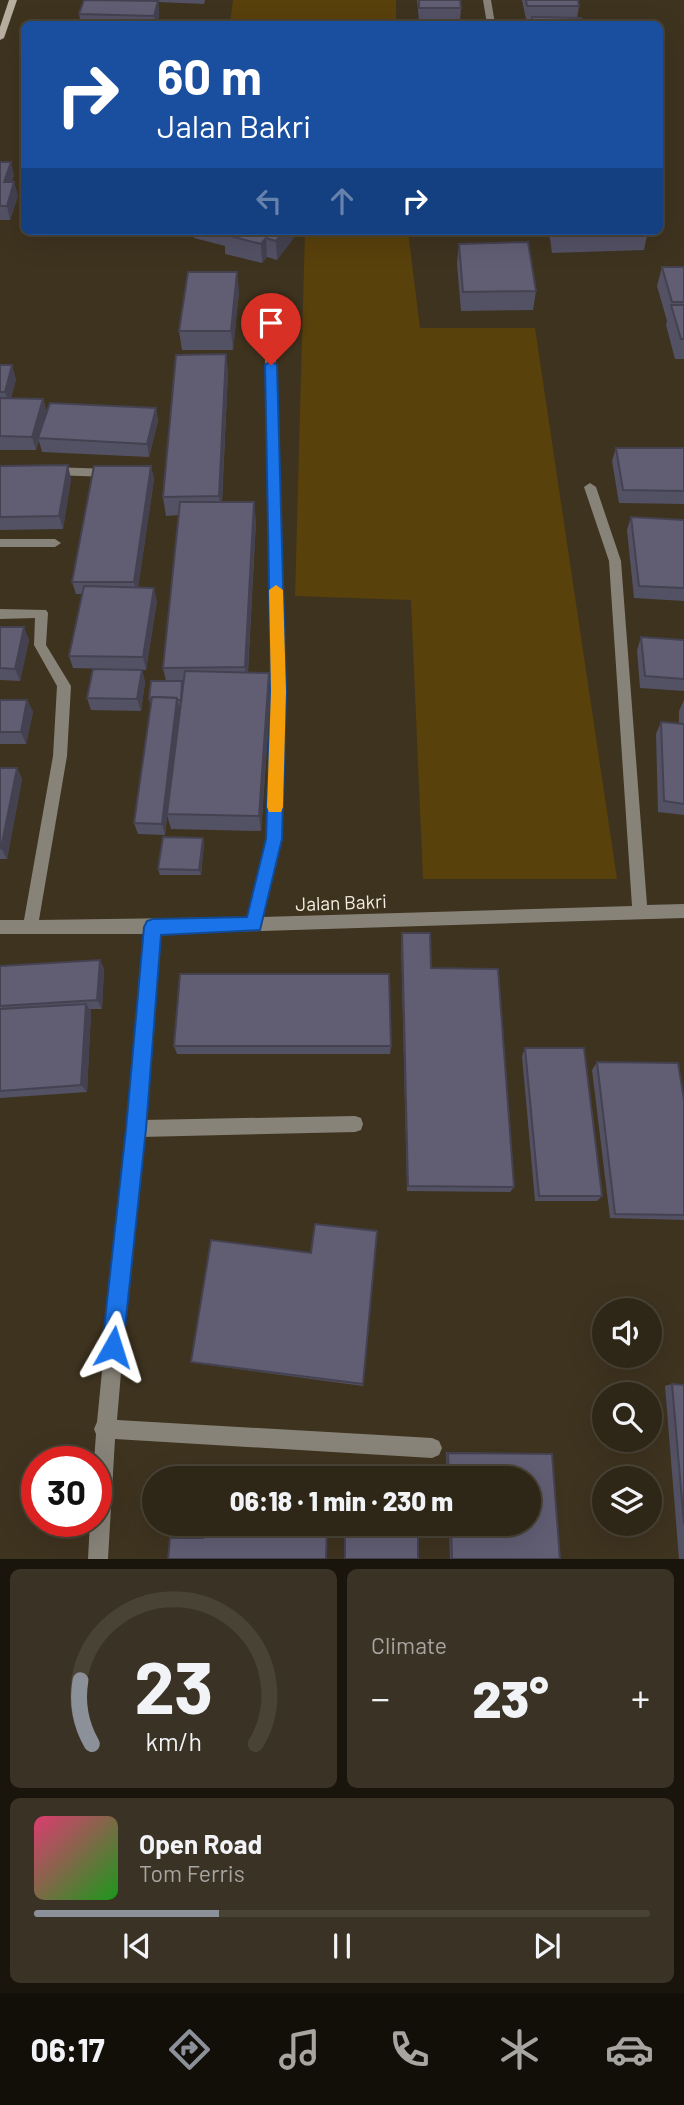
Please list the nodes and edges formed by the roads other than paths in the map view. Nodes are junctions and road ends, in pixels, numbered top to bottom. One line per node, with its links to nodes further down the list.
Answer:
1 (13, 0): 3 (street)
2 (487, 0): 4 (street)
3 (3, 19): 5 (street)
4 (490, 21)
5 (0, 38)
6 (270, 310): 15 (street)
7 (40, 471): 8 (street)
8 (121, 473)
9 (590, 487): 13 (street)
10 (0, 543): 11 (street)
11 (55, 544)
12 (0, 614): 17 (street)
13 (640, 911): 14 (street, Jalan Bakri); 15 (street, Jalan Bakri)
14 (684, 911)
15 (253, 924): 18 (street, Jalan Bakri)
16 (0, 927): 17 (street, Jalan Bakri)
17 (30, 927): 18 (street, Jalan Bakri)
18 (153, 927): 20 (street)
19 (355, 1124): 20 (street)
20 (136, 1129): 21 (street)
21 (104, 1429): 22 (street); 23 (street)
22 (432, 1448)
23 (98, 1559)

